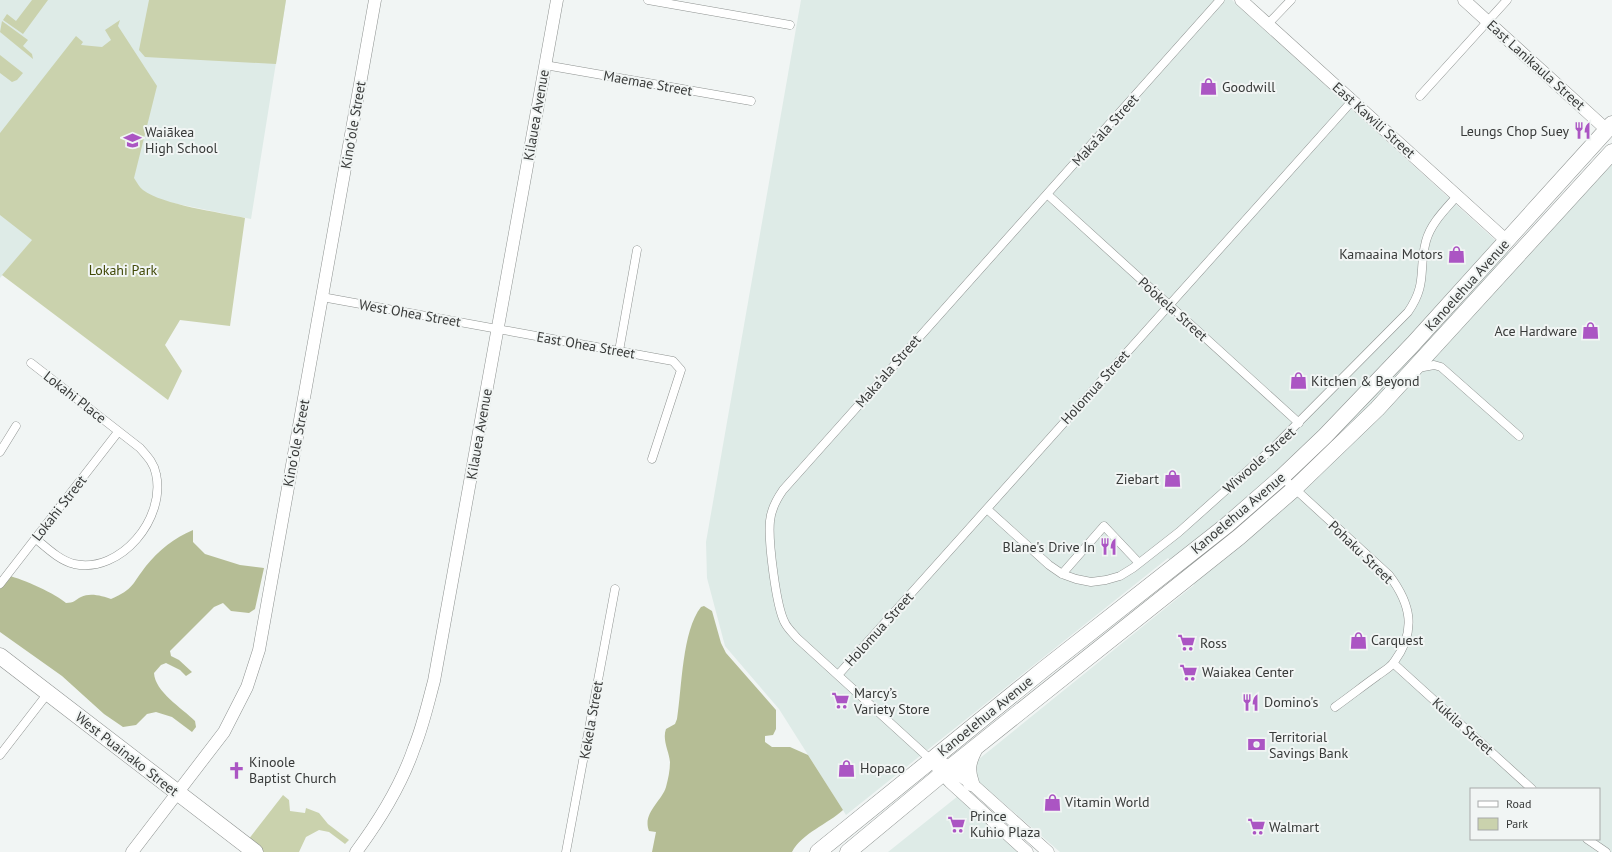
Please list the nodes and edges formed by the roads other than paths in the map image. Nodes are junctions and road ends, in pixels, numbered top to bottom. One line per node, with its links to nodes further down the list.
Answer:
1 (375, 0): 24 (street, Kinoʻole Street)
2 (557, 0): 12 (street, Kilauea Avenue)
3 (648, 0): 11 (street)
4 (1220, 0): 18 (street, Maka‘ala Street)
5 (1241, 0): 10 (street, East Kawili Street)
6 (1291, 0): 10 (street)
7 (1464, 0): 9 (street, East Lanikaula Street)
8 (1507, 0): 9 (street)
9 (1488, 21): 13 (street); 16 (street, East Lanikaula Street)
10 (1268, 24): 14 (street, East Kawili Street)
11 (790, 25)
12 (545, 65): 15 (street, Maemae Street); 26 (street, Kilauea Avenue)
13 (1420, 96)
14 (1353, 100): 19 (street, East Kawili Street); 25 (street, Holomua Street)
15 (751, 102)
16 (1610, 127): 21 (highway, Kanoelehua Avenue)
17 (1612, 152): 20 (highway, Kanoelehua Avenue)
18 (1047, 194): 25 (street, Po‘okela Street); 48 (street, Maka‘ala Street)
19 (1457, 196): 21 (street, East Kawili Street); 32 (street, Wiwoole Street)
20 (1533, 239): 21 (highway); 23 (highway, Kanoelehua Avenue)
21 (1507, 241): 23 (highway); 38 (highway, Kanoelehua Avenue)
22 (637, 250): 28 (street)
23 (1505, 268): 27 (highway, Kanoelehua Avenue)
24 (322, 297): 26 (street, West Ohea Street); 57 (street, Kinoʻole Street)
25 (1168, 306): 32 (street, Po‘okela Street); 40 (street, Holomua Street)
26 (498, 329): 28 (street, East Ohea Street); 58 (street, Kilauea Avenue)
27 (1436, 345): 30 (street); 31 (highway, Kanoelehua Avenue)
28 (619, 351): 37 (street, East Ohea Street)
29 (31, 363): 34 (street, Lokahi Place)
30 (1441, 368): 31 (street); 35 (street)
31 (1415, 369): 39 (highway, Kanoelehua Avenue)
32 (1299, 423): 42 (street, Wiwoole Street)
33 (16, 426): 36 (street)
34 (118, 432): 41 (street, Lokahi Street); 41 (street, Lokahi Place)
35 (1519, 436)
36 (0, 452)
37 (652, 459)
38 (1282, 477): 39 (street, Pohaku Street); 53 (highway, Kanoelehua Avenue)
39 (1294, 489): 47 (street, Pohaku Street); 51 (highway, Kanoelehua Avenue)
40 (987, 509): 43 (street, Wiwoole Street); 48 (street, Holomua Street)
41 (36, 539): 44 (street, Lokahi Street)
42 (1139, 563): 43 (street, Wiwoole Street); 43 (street)
43 (1062, 574)
44 (0, 584)
45 (615, 589): 64 (street, Kekela Street)
46 (0, 656): 49 (highway, West Puainako Street)
47 (1393, 663): 50 (street, Pohaku Street); 56 (street, Kukila Street)
48 (838, 674): 53 (street, Maka‘ala Street)
49 (48, 693): 52 (street); 57 (highway, West Puainako Street)
50 (1335, 707)
51 (975, 748): 54 (highway, Kanoelehua Avenue); 55 (highway)
52 (0, 755)
53 (933, 758): 54 (street); 65 (highway, Kanoelehua Avenue)
54 (946, 771): 55 (street); 66 (highway, Kanoelehua Avenue); 67 (street)
55 (971, 783): 68 (street)
56 (1531, 788)
57 (178, 793): 60 (street, Kinoʻole Street); 61 (highway, West Puainako Street)
58 (369, 834): 62 (street, Kilauea Avenue); 63 (street)
59 (1588, 840): 69 (street)
60 (132, 852)
61 (255, 852)
62 (356, 852)
63 (359, 852)
64 (566, 852)
65 (818, 852)
66 (848, 852)
67 (1028, 852)
68 (1048, 852)
69 (1606, 852)

